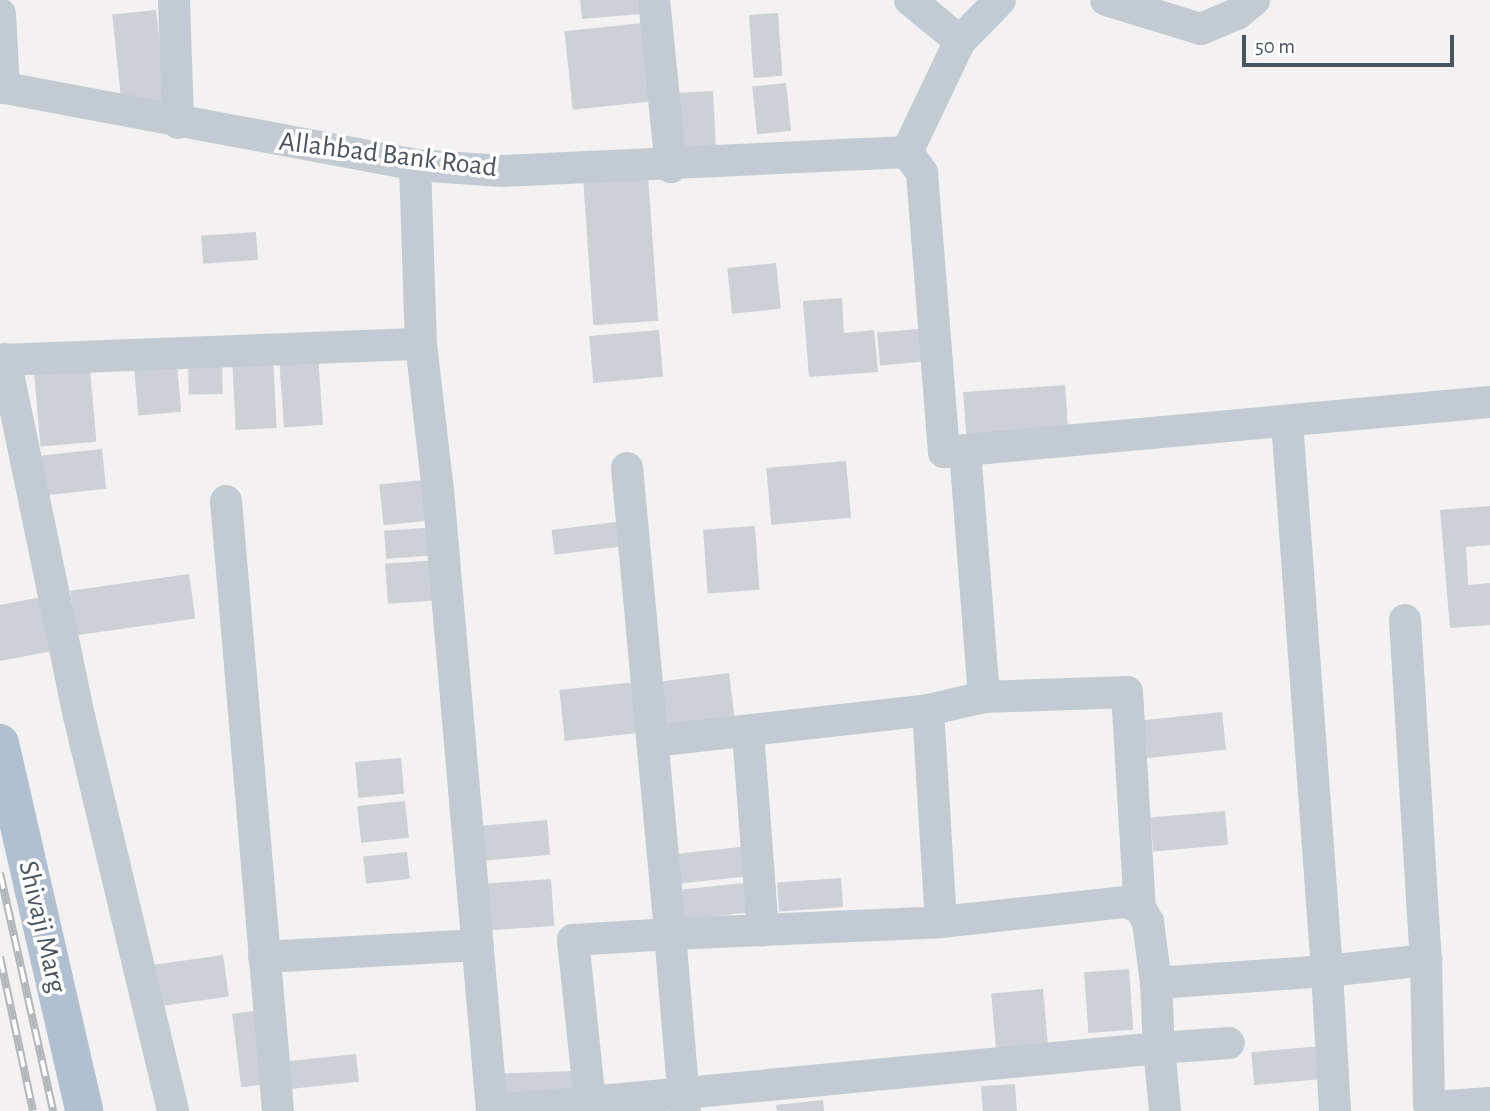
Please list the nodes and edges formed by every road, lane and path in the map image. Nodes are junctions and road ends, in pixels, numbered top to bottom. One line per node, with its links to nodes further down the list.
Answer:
1 (174, 0): 10 (street)
2 (654, 0): 13 (street)
3 (910, 0): 8 (street)
4 (1000, 0): 8 (street)
5 (1106, 0): 6 (street)
6 (1254, 0)
7 (0, 14): 9 (street)
8 (960, 41): 11 (street)
9 (2, 88): 10 (street, Allahbad Bank Road)
10 (178, 123): 12 (street, Allahbad Bank Road)
11 (907, 152): 13 (street, Allahbad Bank Road); 18 (street)
12 (415, 165): 13 (street, Allahbad Bank Road); 14 (street)
13 (671, 167)
14 (421, 344): 15 (street); 31 (street)
15 (2, 359): 42 (street)
16 (1490, 402): 17 (street)
17 (1287, 421): 18 (street); 34 (street)
18 (965, 451): 22 (street)
19 (627, 468): 25 (street)
20 (226, 501): 32 (street)
21 (1405, 620): 33 (street)
22 (984, 697): 23 (street); 27 (street)
23 (928, 710): 24 (street); 28 (street)
24 (748, 732): 25 (street); 29 (street)
25 (653, 741): 30 (street)
26 (0, 743): 41 (main road, Shivaji Marg)
27 (1140, 908): 28 (street); 35 (street)
28 (941, 922): 29 (street)
29 (763, 930): 30 (street)
30 (670, 934): 38 (street); 40 (street)
31 (478, 945): 32 (street); 44 (street)
32 (264, 957): 43 (street)
33 (1426, 960): 34 (street); 39 (street)
34 (1327, 971): 35 (street); 46 (street)
35 (1157, 983): 37 (street)
36 (1229, 1043): 37 (street)
37 (1159, 1048): 38 (street); 45 (street)
38 (684, 1103): 40 (street)
39 (1490, 1103)
40 (590, 1106): 44 (street)
41 (84, 1111)
42 (173, 1111)
43 (278, 1111)
44 (492, 1111)
45 (1165, 1111)
46 (1335, 1111)

